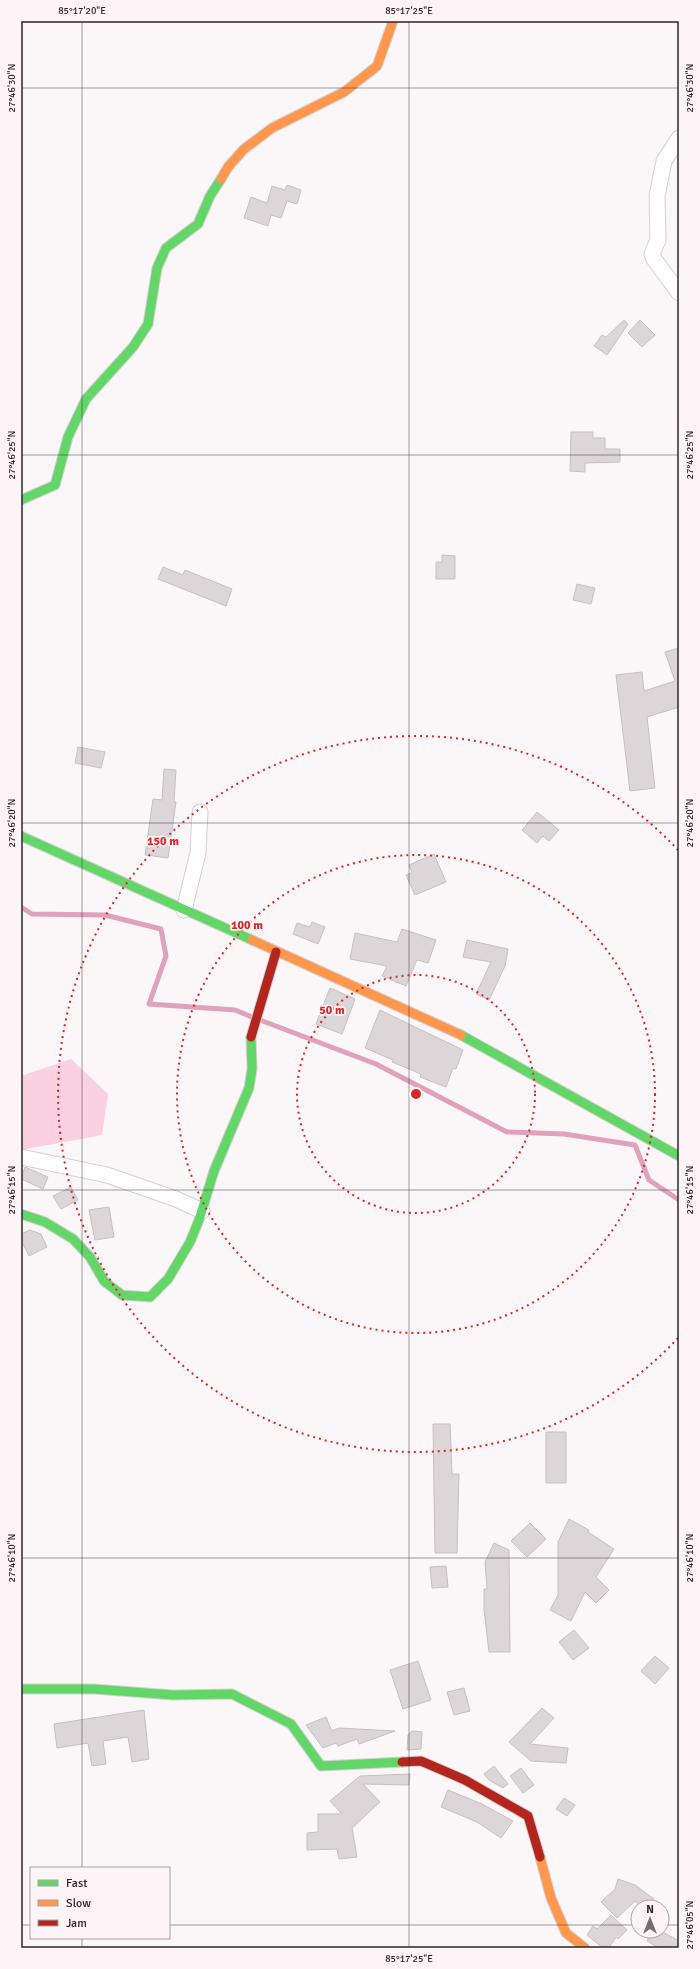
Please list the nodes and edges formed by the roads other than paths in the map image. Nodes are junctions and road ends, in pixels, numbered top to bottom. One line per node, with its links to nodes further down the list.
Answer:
1 (393, 21): 4 (street)
2 (679, 138): 3 (street)
3 (679, 293)
4 (21, 500)
5 (200, 812): 7 (street)
6 (21, 836): 7 (street)
7 (184, 910): 8 (street)
8 (276, 952): 10 (street); 11 (street)
9 (21, 1156): 11 (street)
10 (679, 1156)
11 (202, 1211): 12 (street)
12 (21, 1214)
13 (21, 1689): 14 (street)
14 (585, 1948)

